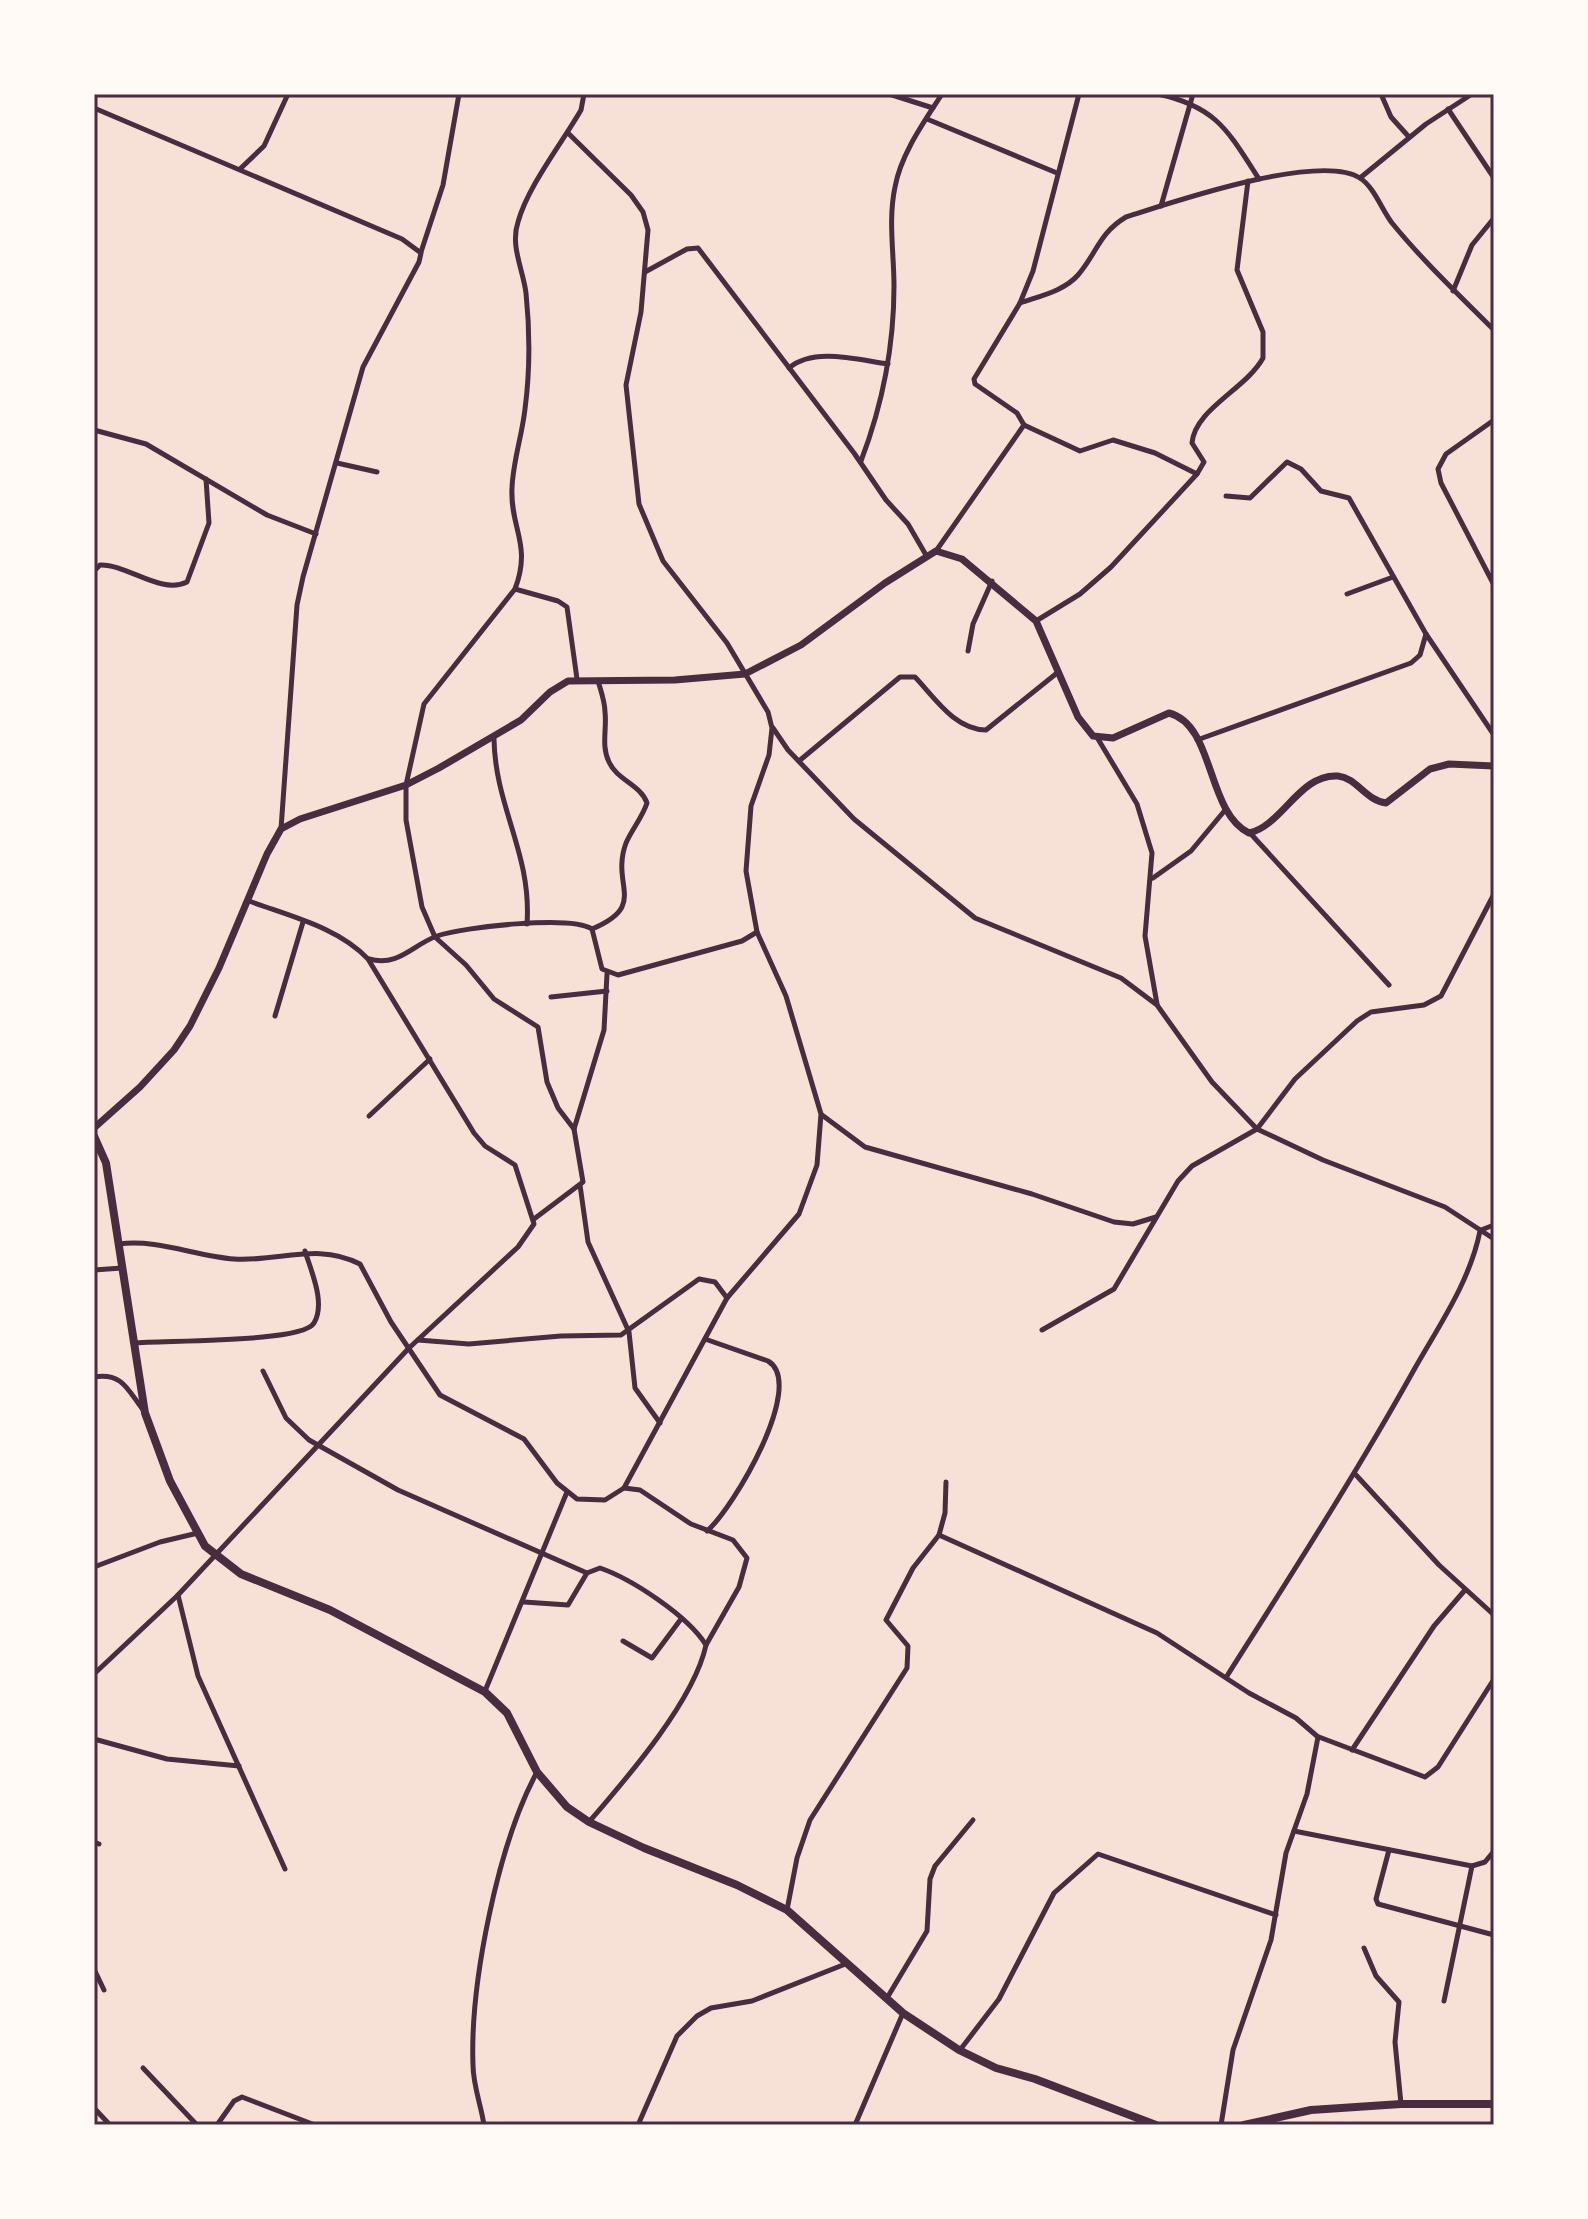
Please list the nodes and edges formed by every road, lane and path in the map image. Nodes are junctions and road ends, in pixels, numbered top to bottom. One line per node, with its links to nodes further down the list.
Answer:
1 (288, 94): 18 (street)
2 (459, 94): 26 (street)
3 (584, 94): 16 (street)
4 (889, 94): 13 (street)
5 (942, 94): 13 (street)
6 (1079, 94): 19 (street)
7 (1158, 94): 11 (street)
8 (1193, 94): 11 (street)
9 (1381, 94): 17 (street)
10 (1472, 94): 14 (street)
11 (1190, 101): 22 (street); 24 (street)
12 (94, 108): 18 (street)
13 (933, 108): 15 (street)
14 (1448, 109): 17 (street); 21 (street)
15 (927, 119): 19 (street); 31 (street)
16 (568, 133): 27 (street); 49 (street)
17 (1409, 137): 20 (street)
18 (240, 169): 26 (street)
19 (1057, 173): 29 (street)
20 (1360, 178): 22 (street); 28 (street)
21 (1494, 178)
22 (1260, 180): 23 (street)
23 (1248, 181): 24 (street); 39 (street)
24 (1161, 206): 29 (street)
25 (1494, 218): 28 (street)
26 (421, 253): 37 (street)
27 (645, 272): 32 (street); 55 (street)
28 (1453, 291): 30 (street)
29 (1020, 303): 34 (street)
30 (1494, 330)
31 (888, 364): 32 (street); 36 (street)
32 (789, 368): 36 (street)
33 (1494, 420): 48 (street)
34 (1024, 425): 39 (street); 43 (street)
35 (94, 430): 40 (street)
36 (860, 462): 44 (street)
37 (337, 463): 38 (street); 42 (street)
38 (377, 472)
39 (1197, 474): 51 (street)
40 (206, 478): 42 (street); 45 (street)
41 (1226, 496): 46 (street)
42 (316, 534): 67 (street)
43 (936, 551): 44 (street); 47 (street)
44 (926, 555): 55 (street)
45 (96, 569)
46 (1393, 577): 50 (street); 52 (street)
47 (992, 581): 51 (street); 53 (street)
48 (1494, 585)
49 (515, 589): 56 (street); 65 (street)
50 (1347, 594)
51 (1036, 621): 54 (street)
52 (1426, 634): 59 (street); 62 (street)
53 (968, 651)
54 (1057, 673): 61 (street); 63 (street)
55 (745, 674): 57 (street); 58 (street)
56 (577, 679): 57 (street); 60 (street)
57 (598, 681): 74 (street)
58 (772, 728): 63 (street); 75 (street)
59 (1494, 735)
60 (494, 739): 65 (street); 73 (street)
61 (1098, 739): 62 (street); 69 (street)
62 (1197, 740): 66 (street)
63 (799, 761): 82 (street)
64 (1494, 766): 68 (street)
65 (406, 785): 67 (street); 76 (street)
66 (1226, 809): 68 (street); 69 (street)
67 (281, 829): 71 (street)
68 (1249, 833): 79 (street)
69 (1152, 879): 82 (street)
70 (1494, 894): 89 (street)
71 (249, 901): 72 (street); 87 (street)
72 (303, 922): 77 (street); 83 (street)
73 (527, 924): 74 (street); 76 (street)
74 (592, 929): 78 (street)
75 (757, 932): 78 (street); 85 (street)
76 (435, 937): 77 (street); 88 (street)
77 (368, 959): 84 (street)
78 (607, 974): 80 (street)
79 (1389, 985)
80 (607, 991): 81 (street); 88 (street)
81 (551, 997)
82 (1157, 1005): 89 (street)
83 (275, 1016)
84 (430, 1059): 86 (street); 93 (street)
85 (821, 1114): 92 (street); 101 (street)
86 (369, 1116)
87 (94, 1128)
88 (574, 1129): 91 (street)
89 (1257, 1129): 92 (street); 95 (street)
90 (94, 1136): 97 (main road)
91 (580, 1185): 93 (street); 103 (street)
92 (1156, 1217): 102 (street)
93 (534, 1219): 106 (street)
94 (1494, 1225): 95 (street)
95 (1480, 1231): 96 (street); 116 (street)
96 (1494, 1239)
97 (118, 1244): 98 (street); 99 (main road)
98 (305, 1251): 107 (street); 109 (street)
99 (122, 1268): 100 (street); 107 (main road)
100 (94, 1270)
101 (727, 1298): 103 (street); 105 (street)
102 (1042, 1330)
103 (629, 1332): 104 (street); 108 (street)
104 (621, 1335): 106 (street); 108 (street)
105 (705, 1339): 113 (street); 121 (street)
106 (417, 1340): 109 (street)
107 (134, 1343): 112 (main road)
108 (628, 1346): 113 (street)
109 (409, 1348): 114 (street); 120 (street)
110 (263, 1371): 114 (street)
111 (94, 1377): 112 (street)
112 (145, 1413): 122 (main road)
113 (660, 1423): 115 (street)
114 (319, 1446): 124 (street); 125 (street)
115 (633, 1472): 118 (street); 119 (street)
116 (1356, 1475): 128 (street); 136 (street)
117 (946, 1482): 123 (street)
118 (624, 1488): 119 (street); 120 (street)
119 (640, 1490): 121 (street)
120 (567, 1492): 124 (street)
121 (707, 1531): 134 (street)
122 (198, 1533): 125 (main road); 126 (street)
123 (939, 1535): 136 (street); 151 (street)
124 (544, 1551): 127 (street); 130 (street)
125 (216, 1555): 129 (street); 138 (main road)
126 (94, 1567)
127 (587, 1573): 130 (street); 132 (street)
128 (1465, 1590): 131 (street); 141 (street)
129 (178, 1595): 135 (street); 142 (street)
130 (524, 1602): 138 (street)
131 (1494, 1615)
132 (681, 1619): 133 (street); 134 (street)
133 (623, 1641)
134 (706, 1645): 145 (street)
135 (94, 1674)
136 (1227, 1676): 139 (street)
137 (1494, 1679): 141 (street)
138 (485, 1692): 143 (main road)
139 (1318, 1737): 141 (street); 146 (street)
140 (94, 1739): 142 (street)
141 (1352, 1750)
142 (239, 1766): 150 (street)
143 (537, 1772): 145 (main road); 171 (street)
144 (973, 1820): 159 (street)
145 (589, 1822): 151 (main road)
146 (1294, 1831): 147 (street); 152 (street)
147 (1389, 1850): 149 (street); 153 (street)
148 (1494, 1851): 149 (street)
149 (1472, 1866): 153 (street)
150 (285, 1869)
151 (787, 1910): 156 (main road)
152 (1276, 1915): 162 (street); 175 (street)
153 (1461, 1924): 154 (street); 160 (street)
154 (1494, 1935)
155 (1364, 1948): 164 (street)
156 (848, 1963): 159 (main road); 172 (street)
157 (94, 1969): 158 (street)
158 (104, 1990)
159 (887, 1998): 161 (main road)
160 (1444, 2001)
161 (903, 2013): 162 (main road); 173 (street)
162 (959, 2050): 174 (main road)
163 (143, 2068): 168 (street)
164 (1401, 2104): 165 (main road); 176 (main road)
165 (1494, 2104)
166 (94, 2108): 167 (street)
167 (110, 2125)
168 (197, 2125)
169 (217, 2125): 170 (street)
170 (315, 2125)
171 (484, 2125)
172 (638, 2125)
173 (855, 2125)
174 (1156, 2125)
175 (1221, 2125)
176 (1244, 2125)

